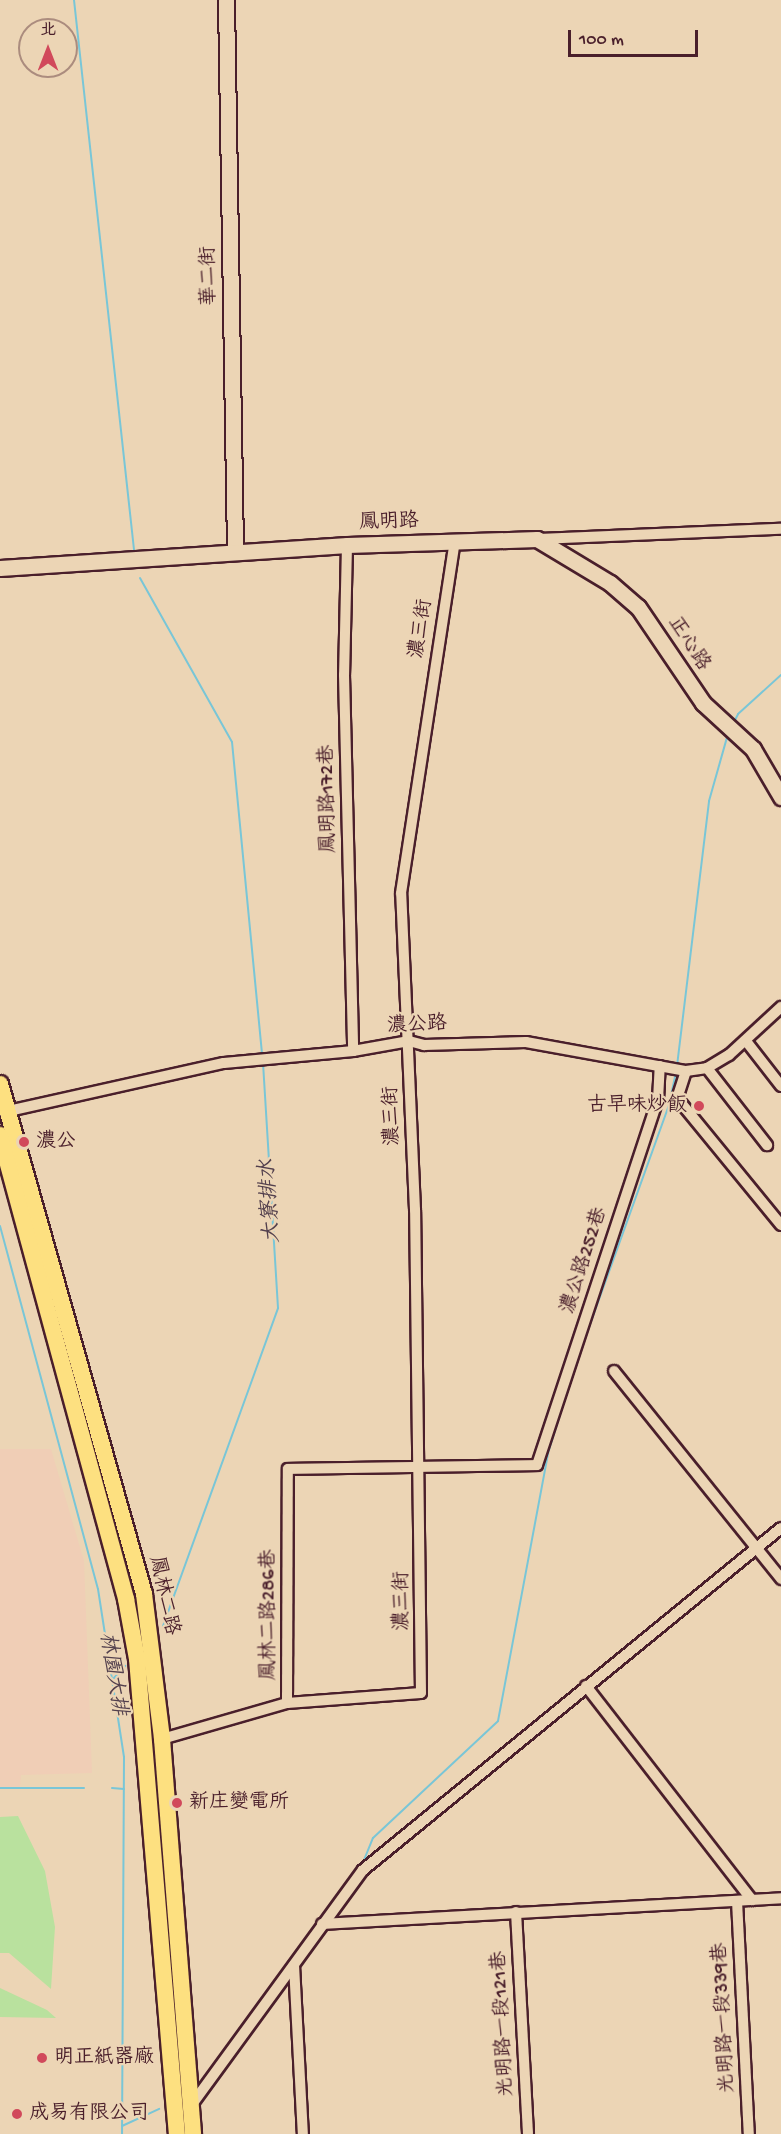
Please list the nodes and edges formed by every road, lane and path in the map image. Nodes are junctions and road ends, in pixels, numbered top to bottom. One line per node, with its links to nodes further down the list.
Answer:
1 (226, 0): 6 (street, 華二街)
2 (781, 529): 3 (street, 鳳明路)
3 (537, 539): 4 (street, 鳳明路); 8 (street, 正心路)
4 (455, 541): 5 (street, 鳳明路); 10 (street, 濃三街)
5 (347, 545): 6 (street, 鳳明路); 12 (street, 鳳明路172巷)
6 (235, 551): 7 (street, 鳳明路)
7 (0, 568)
8 (781, 796)
9 (781, 1007): 11 (street, 濃公路)
10 (408, 1041): 12 (street, 濃公路); 13 (street, 濃公路); 23 (street, 濃三街)
11 (746, 1041): 14 (street, 濃公路); 17 (street)
12 (353, 1051): 18 (street, 濃公路)
13 (660, 1066): 15 (street, 濃公路); 23 (street, 濃公路252巷)
14 (707, 1068): 15 (street, 濃公路); 20 (street)
15 (680, 1070): 21 (street)
16 (0, 1084): 18 (main road, 鳳林二路)
17 (781, 1086)
18 (4, 1112): 29 (main road, 鳳林二路)
19 (0, 1135): 37 (main road, 鳳林二路)
20 (767, 1145)
21 (781, 1225)
22 (614, 1371): 25 (street)
23 (419, 1467): 28 (street, 濃三街); 28 (street, 鳳林二路286巷)
24 (781, 1528): 25 (street)
25 (756, 1548): 26 (street); 27 (street)
26 (781, 1579)
27 (586, 1686): 31 (street); 34 (street)
28 (287, 1703): 29 (street, 鳳林二路286巷)
29 (162, 1739): 36 (main road, 鳳林二路)
30 (781, 1898): 31 (street)
31 (752, 1900): 32 (street)
32 (737, 1901): 33 (street); 41 (street, 光明路一段339巷)
33 (516, 1912): 34 (street); 40 (street, 光明路一段121巷)
34 (322, 1924): 35 (street)
35 (294, 1965): 36 (street); 39 (street)
36 (193, 2103): 38 (main road, 鳳林二路)
37 (177, 2134)
38 (193, 2134)
39 (303, 2134)
40 (528, 2134)
41 (749, 2134)

